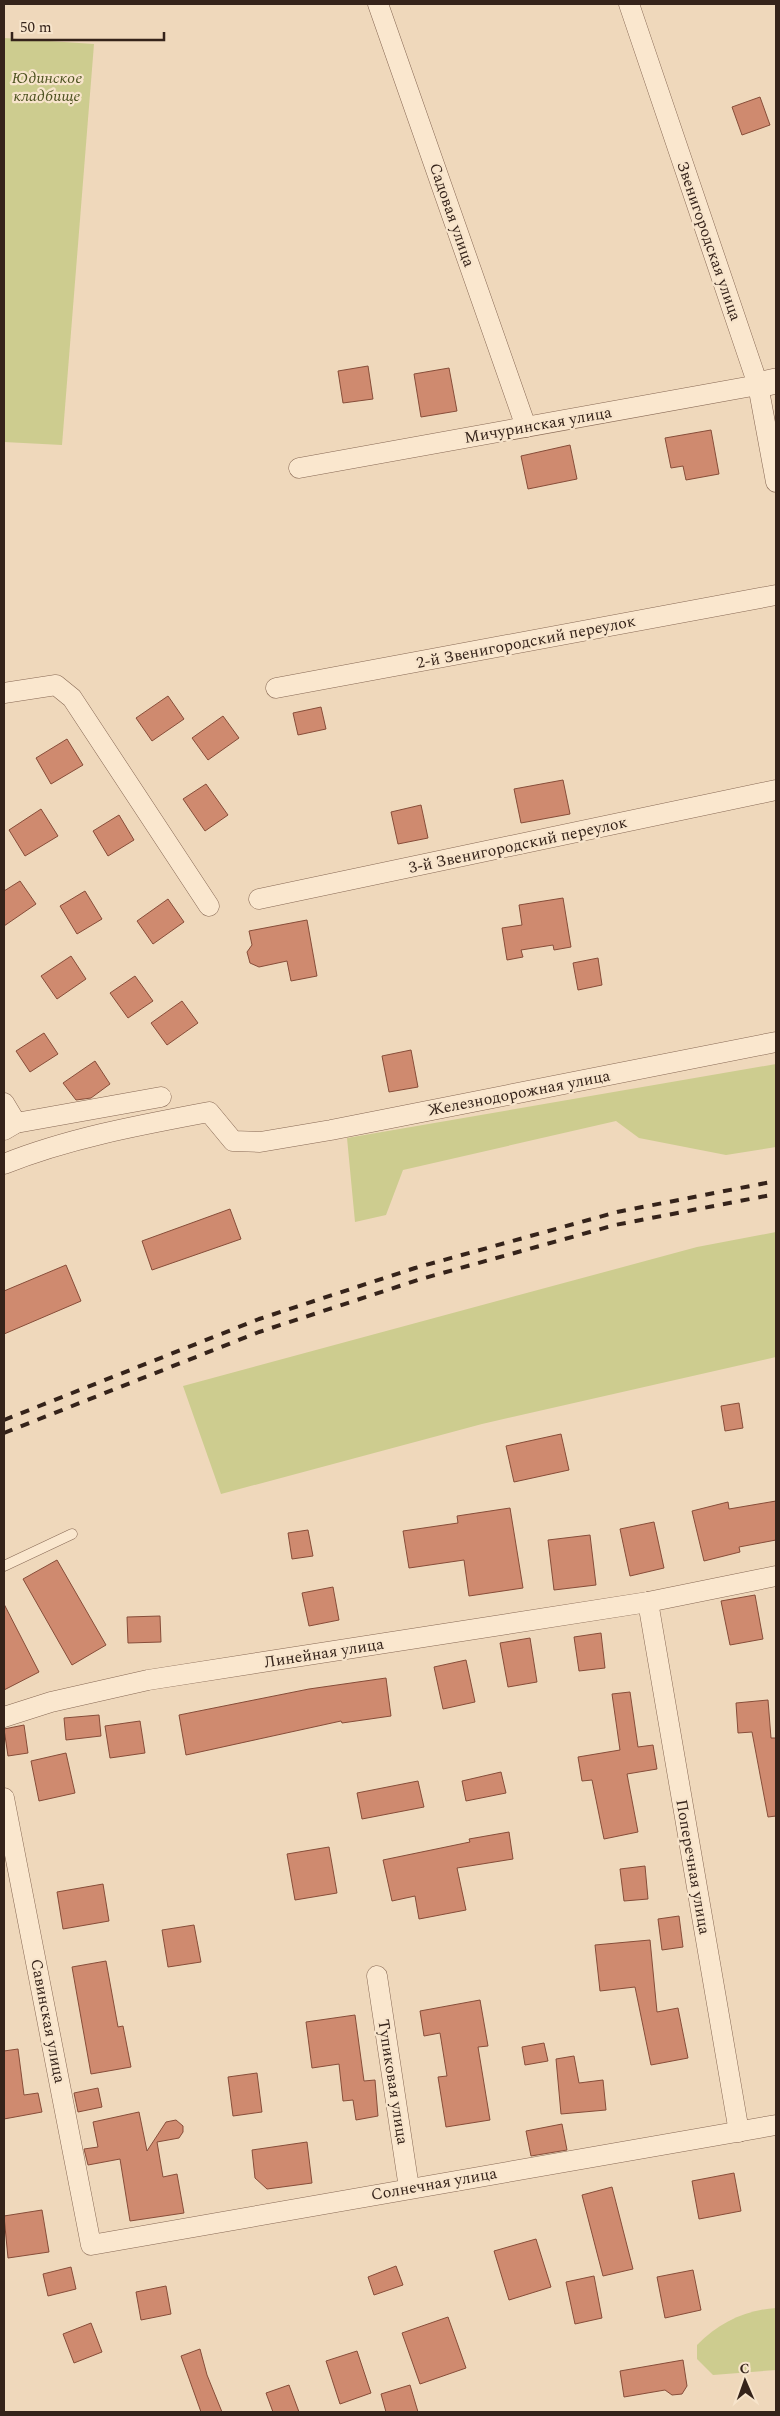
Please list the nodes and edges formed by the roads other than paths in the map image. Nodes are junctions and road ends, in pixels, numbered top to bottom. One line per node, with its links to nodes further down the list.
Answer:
1 (378, 4): 4 (street, Садовая улица)
2 (629, 4): 3 (street, Звенигородская улица)
3 (767, 383): 4 (street, Мичуринская улица); 6 (street, Звенигородская улица)
4 (526, 427): 5 (street, Мичуринская улица)
5 (299, 468)
6 (776, 482)
7 (776, 596): 8 (street, 2-й Звенигородский переулок)
8 (276, 688)
9 (4, 693): 12 (street)
10 (776, 790): 11 (street, 3-й Звенигородский переулок)
11 (260, 899)
12 (209, 906)
13 (776, 1042): 17 (street, Железнодорожная улица)
14 (161, 1097): 16 (street)
15 (4, 1103): 16 (street)
16 (10, 1126)
17 (4, 1164)
18 (72, 1534): 19 (lane)
19 (4, 1566)
20 (776, 1576): 21 (street, Линейная улица)
21 (648, 1602): 22 (street, Линейная улица); 26 (street, Поперечная улица)
22 (4, 1717)
23 (4, 1798): 28 (street, Савинская улица)
24 (377, 1976): 27 (street, Тупиковая улица)
25 (776, 2125): 26 (street, Солнечная улица)
26 (739, 2132): 27 (street, Солнечная улица)
27 (409, 2188): 28 (street, Солнечная улица)
28 (91, 2245)

